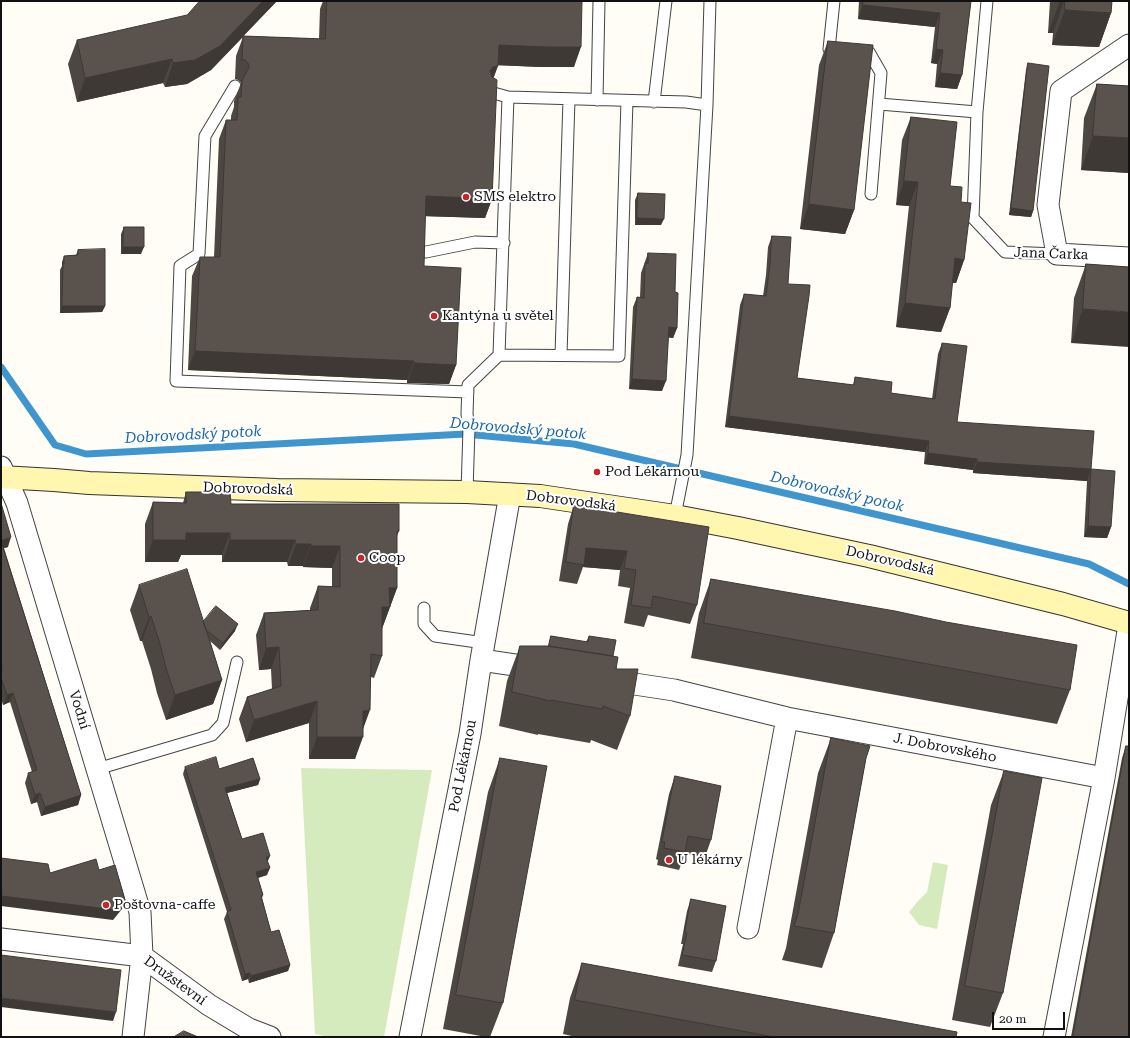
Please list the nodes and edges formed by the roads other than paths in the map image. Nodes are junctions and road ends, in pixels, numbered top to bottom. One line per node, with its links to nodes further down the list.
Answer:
1 (599, 1): 11 (lane)
2 (666, 1): 13 (lane)
3 (710, 1): 14 (lane)
4 (834, 1): 15 (lane)
5 (987, 1): 16 (lane, Jana Čarka)
6 (1129, 45): 20 (street)
7 (235, 86): 24 (lane)
8 (490, 92): 9 (lane)
9 (508, 97): 10 (lane); 18 (lane)
10 (569, 99): 11 (lane); 23 (lane)
11 (597, 100): 12 (lane)
12 (627, 101): 13 (lane); 23 (lane)
13 (654, 102): 14 (lane)
14 (707, 104): 28 (lane)
15 (879, 104): 16 (lane); 17 (lane)
16 (977, 112): 20 (lane, Jana Čarka)
17 (871, 194)
18 (504, 242): 19 (lane); 22 (lane)
19 (426, 252)
20 (1057, 254): 21 (street, Jana Čarka)
21 (1129, 258)
22 (499, 355): 23 (lane); 24 (lane)
23 (561, 355)
24 (468, 392): 26 (lane)
25 (2, 474): 26 (main road, Dobrovodská); 36 (street, Vodní)
26 (467, 492): 27 (main road, Dobrovodská)
27 (510, 494): 28 (main road, Dobrovodská); 31 (street, Pod Lékárnou)
28 (675, 516): 30 (main road, Dobrovodská)
29 (424, 608): 31 (lane)
30 (1129, 624): 37 (street)
31 (483, 651): 33 (street); 43 (street, Pod Lékárnou)
32 (237, 662): 36 (lane)
33 (562, 672)
34 (592, 677): 35 (street, J. Dobrovského)
35 (787, 718): 37 (street, J. Dobrovského); 38 (street)
36 (96, 769): 40 (street, Vodní)
37 (1104, 778): 44 (street)
38 (748, 928)
39 (1, 939): 40 (street, Družstevní)
40 (142, 956): 41 (street, Vodní); 42 (street, Družstevní)
41 (132, 1037)
42 (270, 1037)
43 (410, 1037)
44 (1054, 1037)

